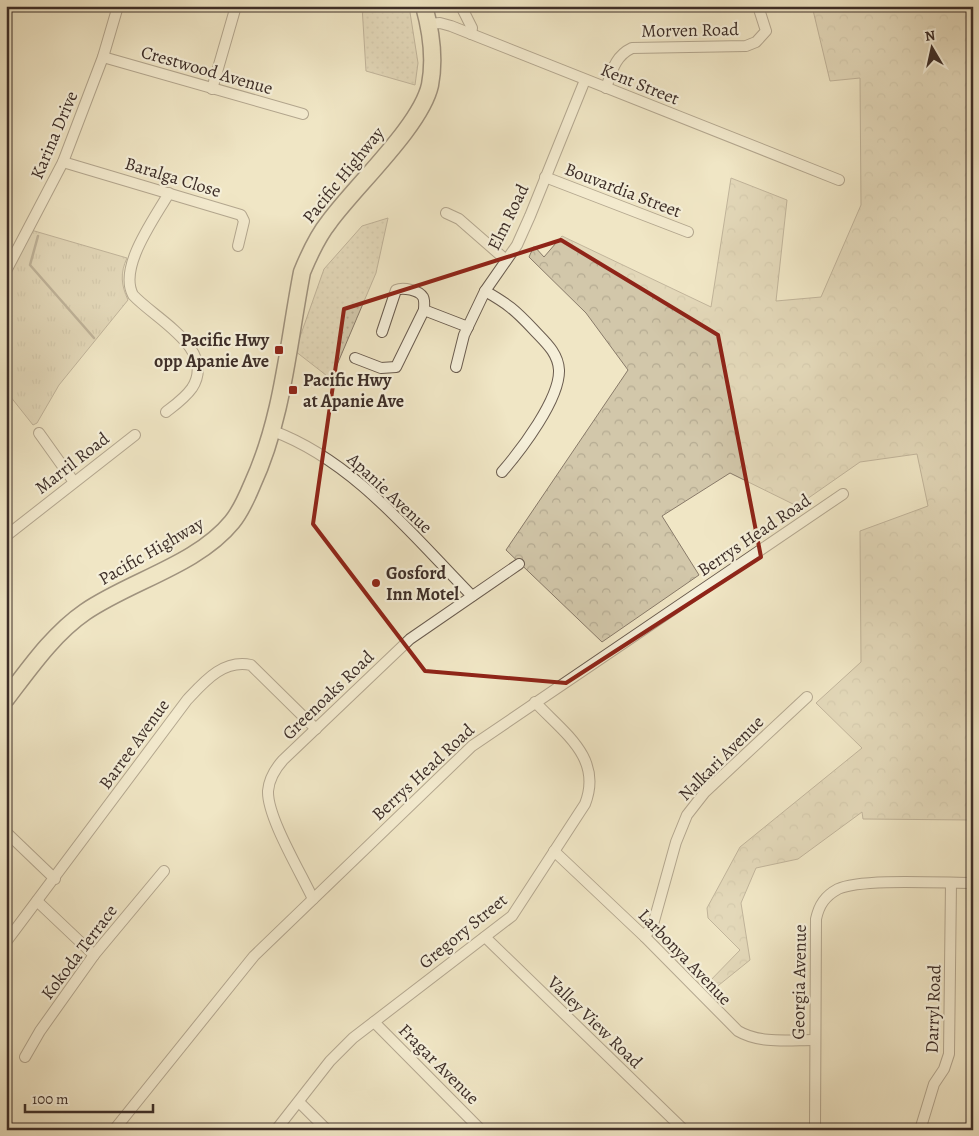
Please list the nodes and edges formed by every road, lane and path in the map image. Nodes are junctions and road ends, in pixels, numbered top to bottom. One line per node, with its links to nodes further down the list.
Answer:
1 (118, 6): 8 (street, Karina Drive)
2 (236, 6): 10 (street)
3 (424, 6): 6 (main road, Pacific Highway)
4 (461, 6): 7 (street)
5 (758, 6): 11 (street, Morven Road)
6 (429, 24): 7 (street, Kent Street); 29 (main road, Pacific Highway)
7 (471, 34): 9 (street, Kent Street)
8 (103, 57): 10 (street, Crestwood Avenue); 13 (street, Karina Drive)
9 (585, 80): 11 (street, Kent Street); 14 (street, Elm Road)
10 (212, 88): 12 (street, Crestwood Avenue)
11 (606, 88): 15 (street, Kent Street)
12 (303, 114)
13 (63, 162): 16 (street, Baralga Close); 21 (street, Karina Drive)
14 (545, 177): 18 (street, Bouvardia Street); 20 (street, Elm Road)
15 (839, 180)
16 (169, 192): 19 (street, Baralga Close); 28 (street)
17 (446, 212): 20 (street)
18 (688, 232)
19 (238, 246)
20 (506, 260): 22 (street, Elm Road)
21 (6, 271)
22 (485, 292): 24 (street, Elm Road); 32 (street)
23 (424, 310): 24 (street); 25 (street); 26 (street)
24 (468, 327): 27 (street, Elm Road)
25 (382, 332)
26 (355, 358)
27 (456, 366)
28 (166, 412)
29 (273, 430): 37 (street, Apanie Avenue); 39 (main road, Pacific Highway)
30 (39, 433): 33 (street)
31 (135, 435): 33 (street, Marril Road)
32 (502, 472)
33 (74, 482): 35 (street, Marril Road)
34 (843, 494): 40 (street, Berrys Head Road)
35 (6, 536)
36 (519, 564): 37 (street, Greenoaks Road)
37 (472, 596): 41 (street, Greenoaks Road)
38 (807, 698): 51 (street, Nalkari Avenue)
39 (6, 699)
40 (535, 702): 43 (street, Gregory Street); 48 (street, Berrys Head Road)
41 (316, 729): 45 (street, Barree Avenue); 48 (street, Greenoaks Road)
42 (6, 832): 45 (street)
43 (554, 851): 50 (street, Gregory Street); 51 (street, Larbonya Avenue)
44 (164, 871): 53 (street, Kokoda Terrace)
45 (55, 879): 49 (street, Barree Avenue)
46 (951, 883): 47 (street, Georgia Avenue); 55 (street, Georgia Avenue); 64 (street, Darryl Road)
47 (973, 883)
48 (313, 899): 58 (street, Berrys Head Road)
49 (37, 901): 52 (street, Barree Avenue); 53 (street)
50 (485, 937): 54 (street, Gregory Street); 62 (street, Valley View Road)
51 (645, 937): 55 (street, Larbonya Avenue)
52 (6, 942)
53 (94, 955): 56 (street, Kokoda Terrace)
54 (374, 1022): 57 (street, Gregory Street); 61 (street, Fragar Avenue)
55 (814, 1040): 63 (street, Georgia Avenue)
56 (25, 1056)
57 (299, 1102): 59 (street, Gregory Street); 60 (street)
58 (114, 1130)
59 (276, 1130)
60 (327, 1130)
61 (481, 1130)
62 (684, 1130)
63 (815, 1130)
64 (920, 1130)

